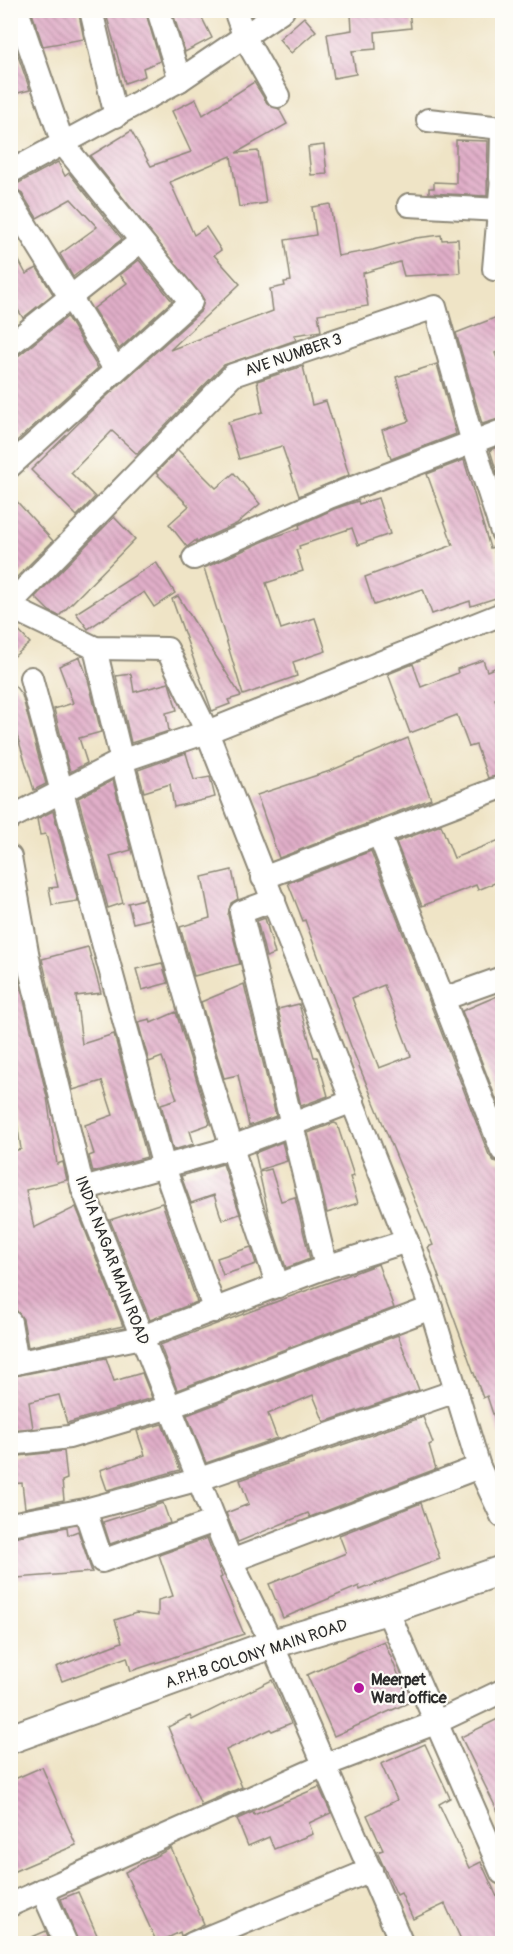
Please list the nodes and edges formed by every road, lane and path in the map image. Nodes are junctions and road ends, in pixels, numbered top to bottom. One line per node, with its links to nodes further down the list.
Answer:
1 (17, 10): 13 (street)
2 (91, 10): 9 (street)
3 (158, 10): 7 (street)
4 (236, 10): 6 (street)
5 (283, 10): 6 (street)
6 (245, 38): 7 (street); 8 (street)
7 (180, 80): 9 (street)
8 (278, 96)
9 (116, 116): 13 (street)
10 (428, 120): 11 (street)
11 (502, 128)
12 (502, 134): 15 (street)
13 (63, 144): 14 (street); 19 (street)
14 (10, 172)
15 (502, 178): 18 (street)
16 (10, 200): 21 (street)
17 (409, 205): 18 (street)
18 (499, 210): 20 (street)
19 (141, 241): 21 (street); 23 (street)
20 (494, 269)
21 (70, 296): 22 (street); 23 (street)
22 (10, 345)
23 (115, 369): 26 (street)
24 (502, 431): 25 (street)
25 (473, 443): 27 (street, AVE NUMBER 3); 28 (street); 29 (street, AVE NUMBER 3)
26 (10, 466)
27 (502, 532)
28 (194, 558)
29 (10, 606): 31 (street)
30 (502, 614): 33 (street)
31 (95, 648): 33 (street); 34 (street)
32 (31, 678): 36 (street)
33 (207, 732): 34 (street); 40 (street)
34 (121, 761): 36 (street); 46 (street)
35 (502, 787): 38 (street)
36 (61, 792): 37 (street); 48 (street)
37 (10, 818)
38 (379, 834): 40 (street); 43 (street)
39 (10, 857): 49 (street, INDIA NAGAR MAIN ROAD)
40 (263, 878): 41 (street)
41 (274, 900): 44 (street); 45 (street)
42 (502, 978): 43 (street)
43 (443, 999): 47 (street)
44 (353, 1101): 45 (street); 50 (street)
45 (292, 1125): 46 (street); 51 (street)
46 (231, 1148): 48 (street); 52 (street)
47 (502, 1150)
48 (164, 1167): 49 (street); 54 (street)
49 (83, 1189): 56 (street, INDIA NAGAR MAIN ROAD)
50 (407, 1241): 51 (street); 53 (street)
51 (326, 1267): 52 (street)
52 (278, 1286): 54 (street)
53 (431, 1308): 58 (street); 59 (street)
54 (215, 1311): 56 (street)
55 (10, 1322): 57 (street)
56 (142, 1337): 57 (street); 59 (street, INDIA NAGAR MAIN ROAD)
57 (14, 1364)
58 (456, 1391): 61 (street); 62 (street)
59 (170, 1407): 60 (street); 62 (street, INDIA NAGAR MAIN ROAD)
60 (10, 1444)
61 (479, 1467): 64 (street); 67 (street)
62 (200, 1479): 63 (street); 65 (street, INDIA NAGAR MAIN ROAD)
63 (85, 1510): 65 (street); 66 (street)
64 (502, 1516)
65 (215, 1521): 67 (street, INDIA NAGAR MAIN ROAD)
66 (10, 1524)
67 (231, 1561): 70 (street, INDIA NAGAR MAIN ROAD)
68 (502, 1570): 69 (street, A.P.H.B COLONY MAIN ROAD)
69 (387, 1610): 70 (street, A.P.H.B COLONY MAIN ROAD); 72 (street)
70 (272, 1644): 73 (street, A.P.H.B COLONY MAIN ROAD); 74 (street, INDIA NAGAR MAIN ROAD)
71 (502, 1691): 72 (street)
72 (435, 1723): 74 (street); 76 (street)
73 (10, 1739)
74 (325, 1765): 75 (street, INDIA NAGAR MAIN ROAD); 77 (street)
75 (370, 1870): 80 (street); 81 (street, INDIA NAGAR MAIN ROAD)
76 (502, 1873)
77 (42, 1890): 78 (street); 79 (street)
78 (10, 1905)
79 (66, 1944)
80 (192, 1944)
81 (402, 1944)

